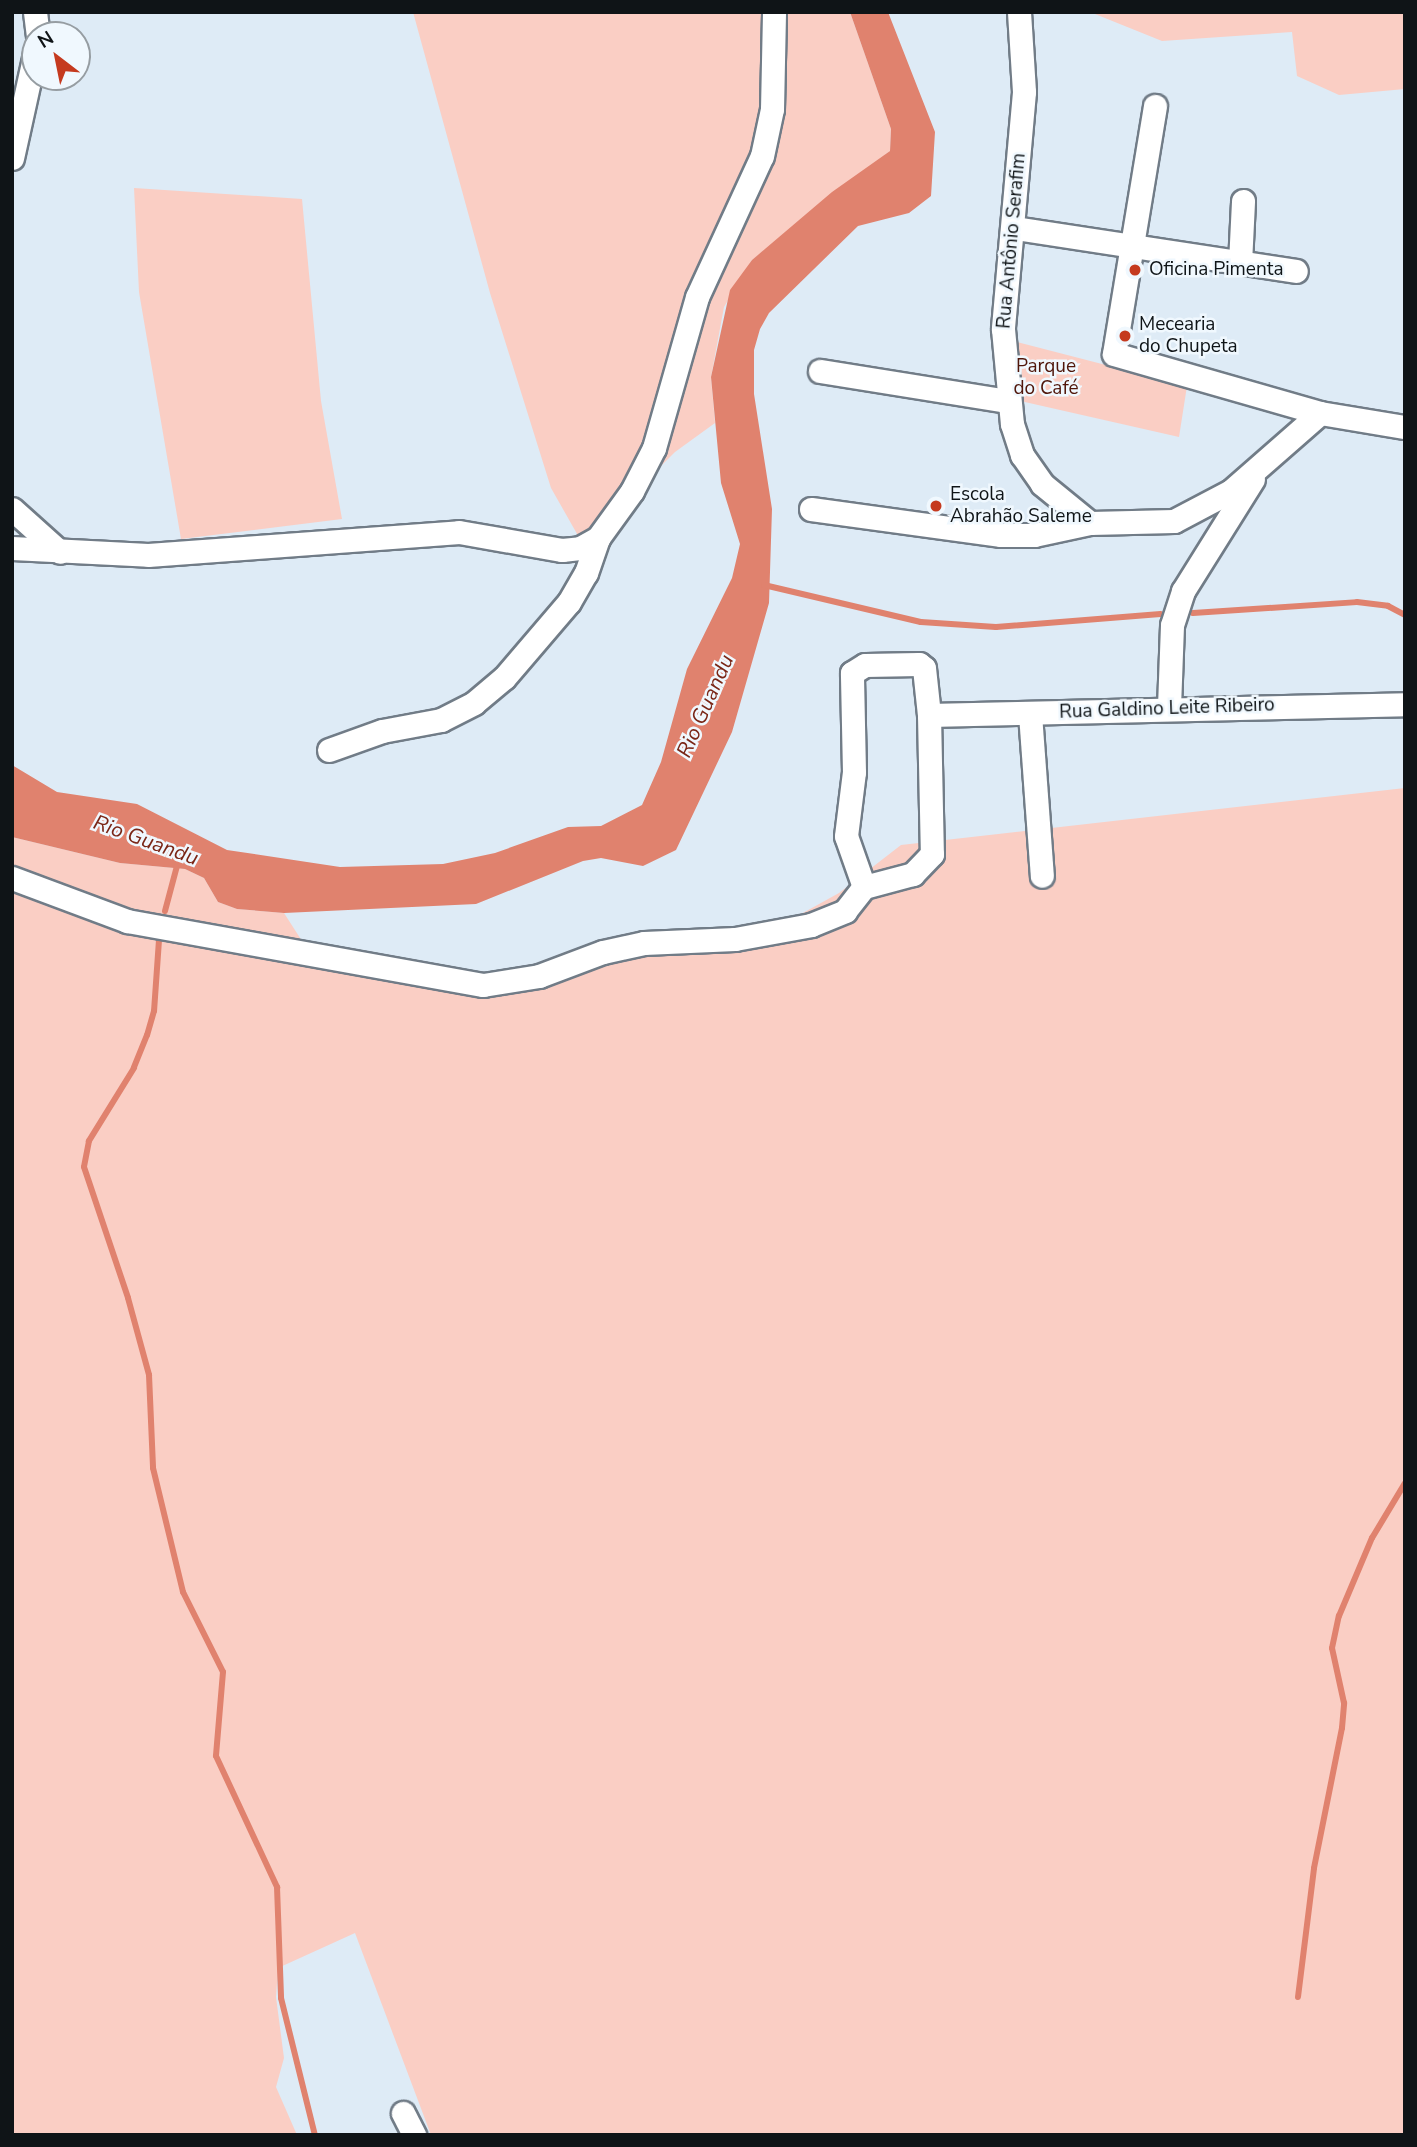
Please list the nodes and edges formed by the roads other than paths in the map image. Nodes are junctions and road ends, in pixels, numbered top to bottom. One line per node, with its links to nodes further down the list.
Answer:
1 (774, 12): 19 (street)
2 (1019, 12): 7 (street, Rua Antônio Serafim)
3 (27, 91): 5 (street)
4 (1155, 106): 8 (street)
5 (12, 158)
6 (1243, 201): 9 (street)
7 (1015, 228): 8 (street); 12 (street, Rua Antônio Serafim)
8 (1131, 245): 9 (street); 13 (street)
9 (1240, 263): 10 (street)
10 (1296, 271)
11 (820, 371): 12 (street)
12 (1008, 401): 18 (street, Rua Antônio Serafim)
13 (1320, 413): 14 (street); 15 (street)
14 (1405, 427)
15 (1262, 464): 18 (street); 23 (street)
16 (12, 509): 21 (street)
17 (811, 509): 18 (street)
18 (1090, 523)
19 (598, 538): 21 (street); 26 (street)
20 (12, 548): 21 (street)
21 (60, 552)
22 (1405, 704): 23 (street, Rua Galdino Leite Ribeiro)
23 (1169, 708): 24 (street, Rua Galdino Leite Ribeiro)
24 (1030, 714): 25 (street, Rua Galdino Leite Ribeiro); 27 (street)
25 (929, 715): 29 (street); 29 (street)
26 (329, 750)
27 (1042, 876)
28 (12, 878): 29 (street)
29 (864, 887)
30 (403, 2113): 31 (street)
31 (414, 2135)

